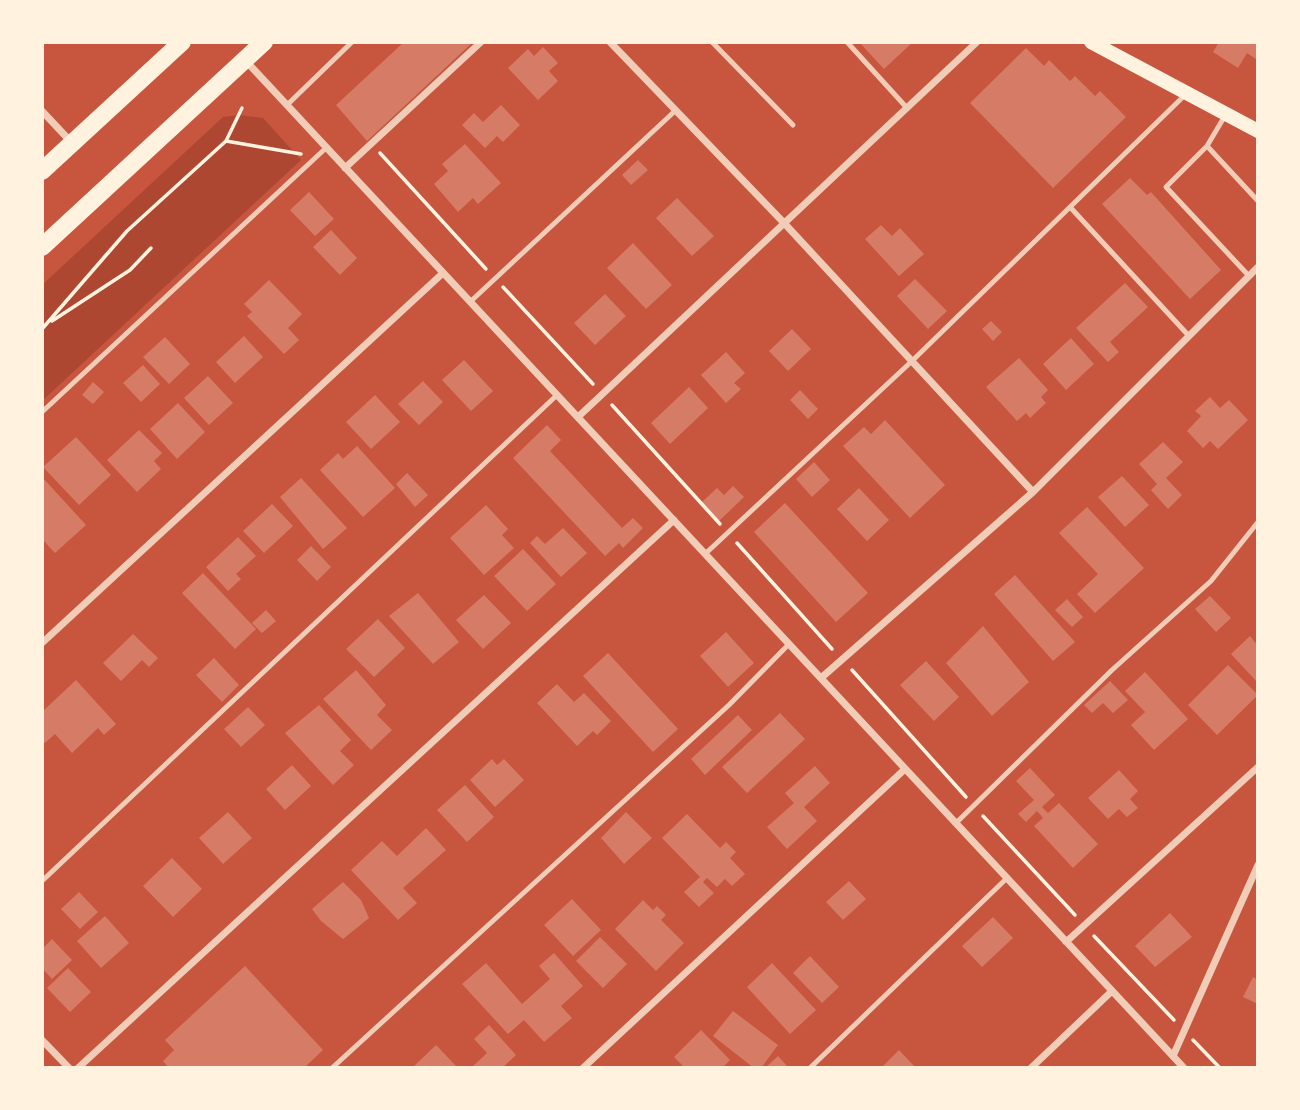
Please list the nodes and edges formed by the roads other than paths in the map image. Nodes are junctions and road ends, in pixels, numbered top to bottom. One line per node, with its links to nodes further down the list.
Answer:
1 (182, 42): 19 (main road)
2 (264, 42): 10 (main road)
3 (352, 42): 12 (lane)
4 (481, 42): 22 (street)
5 (610, 42): 14 (street)
6 (712, 42): 17 (lane)
7 (847, 42): 13 (lane)
8 (977, 42): 13 (street)
9 (1091, 42): 11 (main road)
10 (245, 60): 12 (street); 27 (main road)
11 (1186, 93): 16 (main road); 25 (lane)
12 (287, 105): 21 (street)
13 (907, 108): 26 (street)
14 (676, 110): 26 (street); 31 (lane)
15 (42, 111): 19 (street)
16 (1226, 114): 18 (main road); 20 (lane)
17 (793, 125)
18 (1256, 126)
19 (72, 143): 23 (main road)
20 (1207, 146): 24 (lane); 30 (lane)
21 (327, 147): 22 (street); 35 (lane)
22 (345, 167): 29 (street)
23 (42, 171)
24 (1258, 201)
25 (1070, 207): 32 (lane); 33 (lane)
26 (785, 224): 33 (street); 36 (street)
27 (42, 247)
28 (1258, 267): 30 (street)
29 (443, 272): 31 (street); 41 (street)
30 (1249, 276): 32 (street)
31 (470, 302): 34 (street)
32 (1189, 336): 37 (street)
33 (912, 361): 37 (street); 40 (lane)
34 (557, 395): 36 (street); 49 (lane)
35 (42, 412)
36 (578, 417): 38 (street)
37 (1033, 492): 43 (street)
38 (674, 520): 40 (street); 55 (street)
39 (1258, 522): 46 (lane)
40 (705, 554): 42 (street)
41 (42, 643)
42 (789, 644): 43 (street); 56 (lane)
43 (821, 678): 45 (street)
44 (1258, 767): 50 (street)
45 (905, 769): 46 (street); 57 (street)
46 (956, 823): 48 (street)
47 (1258, 865): 53 (street)
48 (1007, 878): 50 (street); 58 (lane)
49 (42, 881)
50 (1066, 942): 51 (street)
51 (1112, 991): 53 (street); 59 (street)
52 (42, 1040): 54 (street)
53 (1172, 1056): 60 (street)
54 (69, 1068)
55 (78, 1068)
56 (332, 1068)
57 (583, 1068)
58 (810, 1068)
59 (1031, 1068)
60 (1184, 1068)

